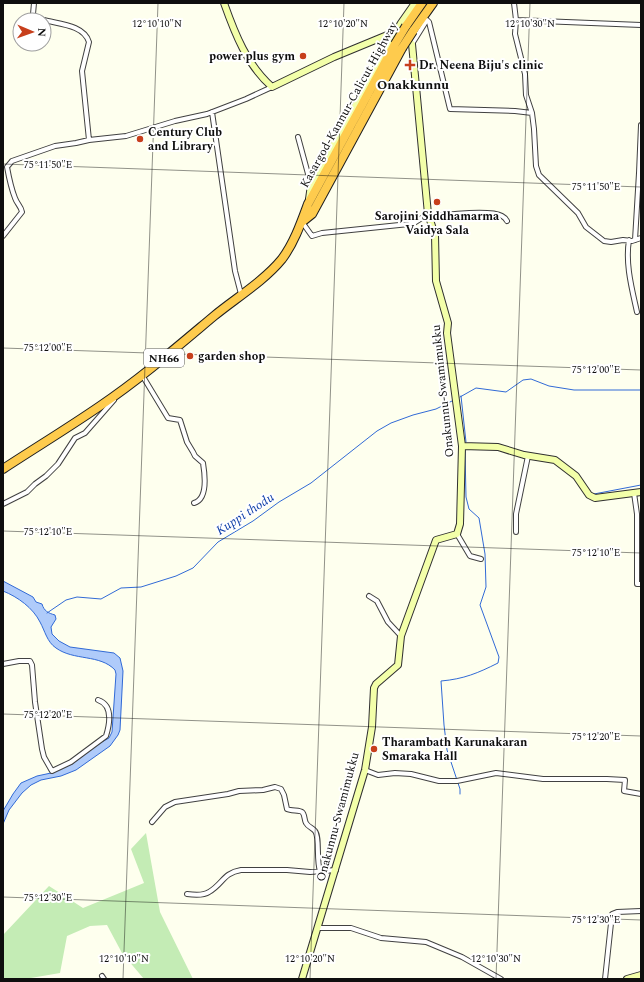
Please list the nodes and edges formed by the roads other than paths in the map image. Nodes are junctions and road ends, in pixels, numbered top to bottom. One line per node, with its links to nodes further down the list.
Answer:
1 (224, 3): 13 (street)
2 (415, 3): 10 (street)
3 (422, 3): 9 (highway, Kasargod-Kannur-Calicut Highway / NH66)
4 (433, 3): 9 (highway, Kasargod-Kannur-Calicut Highway / NH66)
5 (514, 3): 6 (street)
6 (516, 20): 8 (street); 15 (street)
7 (52, 22): 18 (street)
8 (641, 25)
9 (410, 28): 12 (highway, Kasargod-Kannur-Calicut Highway / NH66, bridge)
10 (397, 31): 11 (street); 13 (street); 20 (street)
11 (412, 44): 15 (street); 22 (street, Onakunnu-Swamimukku)
12 (399, 46): 21 (highway, Kasargod-Kannur-Calicut Highway / NH66); 24 (highway, Kasargod-Kannur-Calicut Highway / NH66)
13 (272, 87): 14 (street)
14 (212, 112): 18 (street); 29 (street)
15 (532, 113): 27 (street)
16 (641, 125): 19 (street)
17 (298, 137): 20 (street)
18 (89, 140): 25 (street)
19 (640, 173): 28 (street)
20 (311, 185): 21 (street)
21 (308, 204): 24 (highway, Kasargod-Kannur-Calicut Highway / NH66)
22 (428, 215): 23 (street); 24 (street); 33 (street, Onakunnu-Swamimukku)
23 (507, 221)
24 (302, 222): 29 (highway, Kasargod-Kannur-Calicut Highway / NH66)
25 (3, 236)
26 (641, 238): 28 (street)
27 (629, 240): 28 (street); 30 (street)
28 (635, 240)
29 (241, 294): 31 (highway, Kasargod-Kannur-Calicut Highway / NH66)
30 (637, 312)
31 (142, 375): 32 (highway, Kasargod-Kannur-Calicut Highway / NH66); 38 (street)
32 (124, 389): 35 (highway, Kasargod-Kannur-Calicut Highway / NH66); 39 (street)
33 (462, 446): 34 (street); 41 (street, Onakunnu-Swamimukku)
34 (528, 456): 37 (street); 40 (street)
35 (3, 469)
36 (641, 492): 37 (street)
37 (634, 493): 43 (street)
38 (194, 503)
39 (3, 504)
40 (516, 532)
41 (457, 534): 42 (street); 45 (street, Onakunnu-Swamimukku)
42 (481, 559)
43 (641, 584)
44 (369, 596): 45 (street)
45 (401, 636): 48 (street, Onakunnu-Swamimukku)
46 (3, 664): 47 (street)
47 (98, 700)
48 (365, 770): 49 (street); 51 (street, Onakunnu-Swamimukku)
49 (641, 794)
50 (152, 822): 52 (street)
51 (336, 870): 52 (street); 55 (street, Onakunnu-Swamimukku)
52 (320, 871): 53 (street)
53 (187, 894)
54 (641, 911): 59 (street)
55 (318, 928): 57 (street, Onakunnu-Swamimukku); 58 (street)
56 (641, 975): 60 (street)
57 (302, 979)
58 (501, 979)
59 (605, 979)
60 (627, 979)

